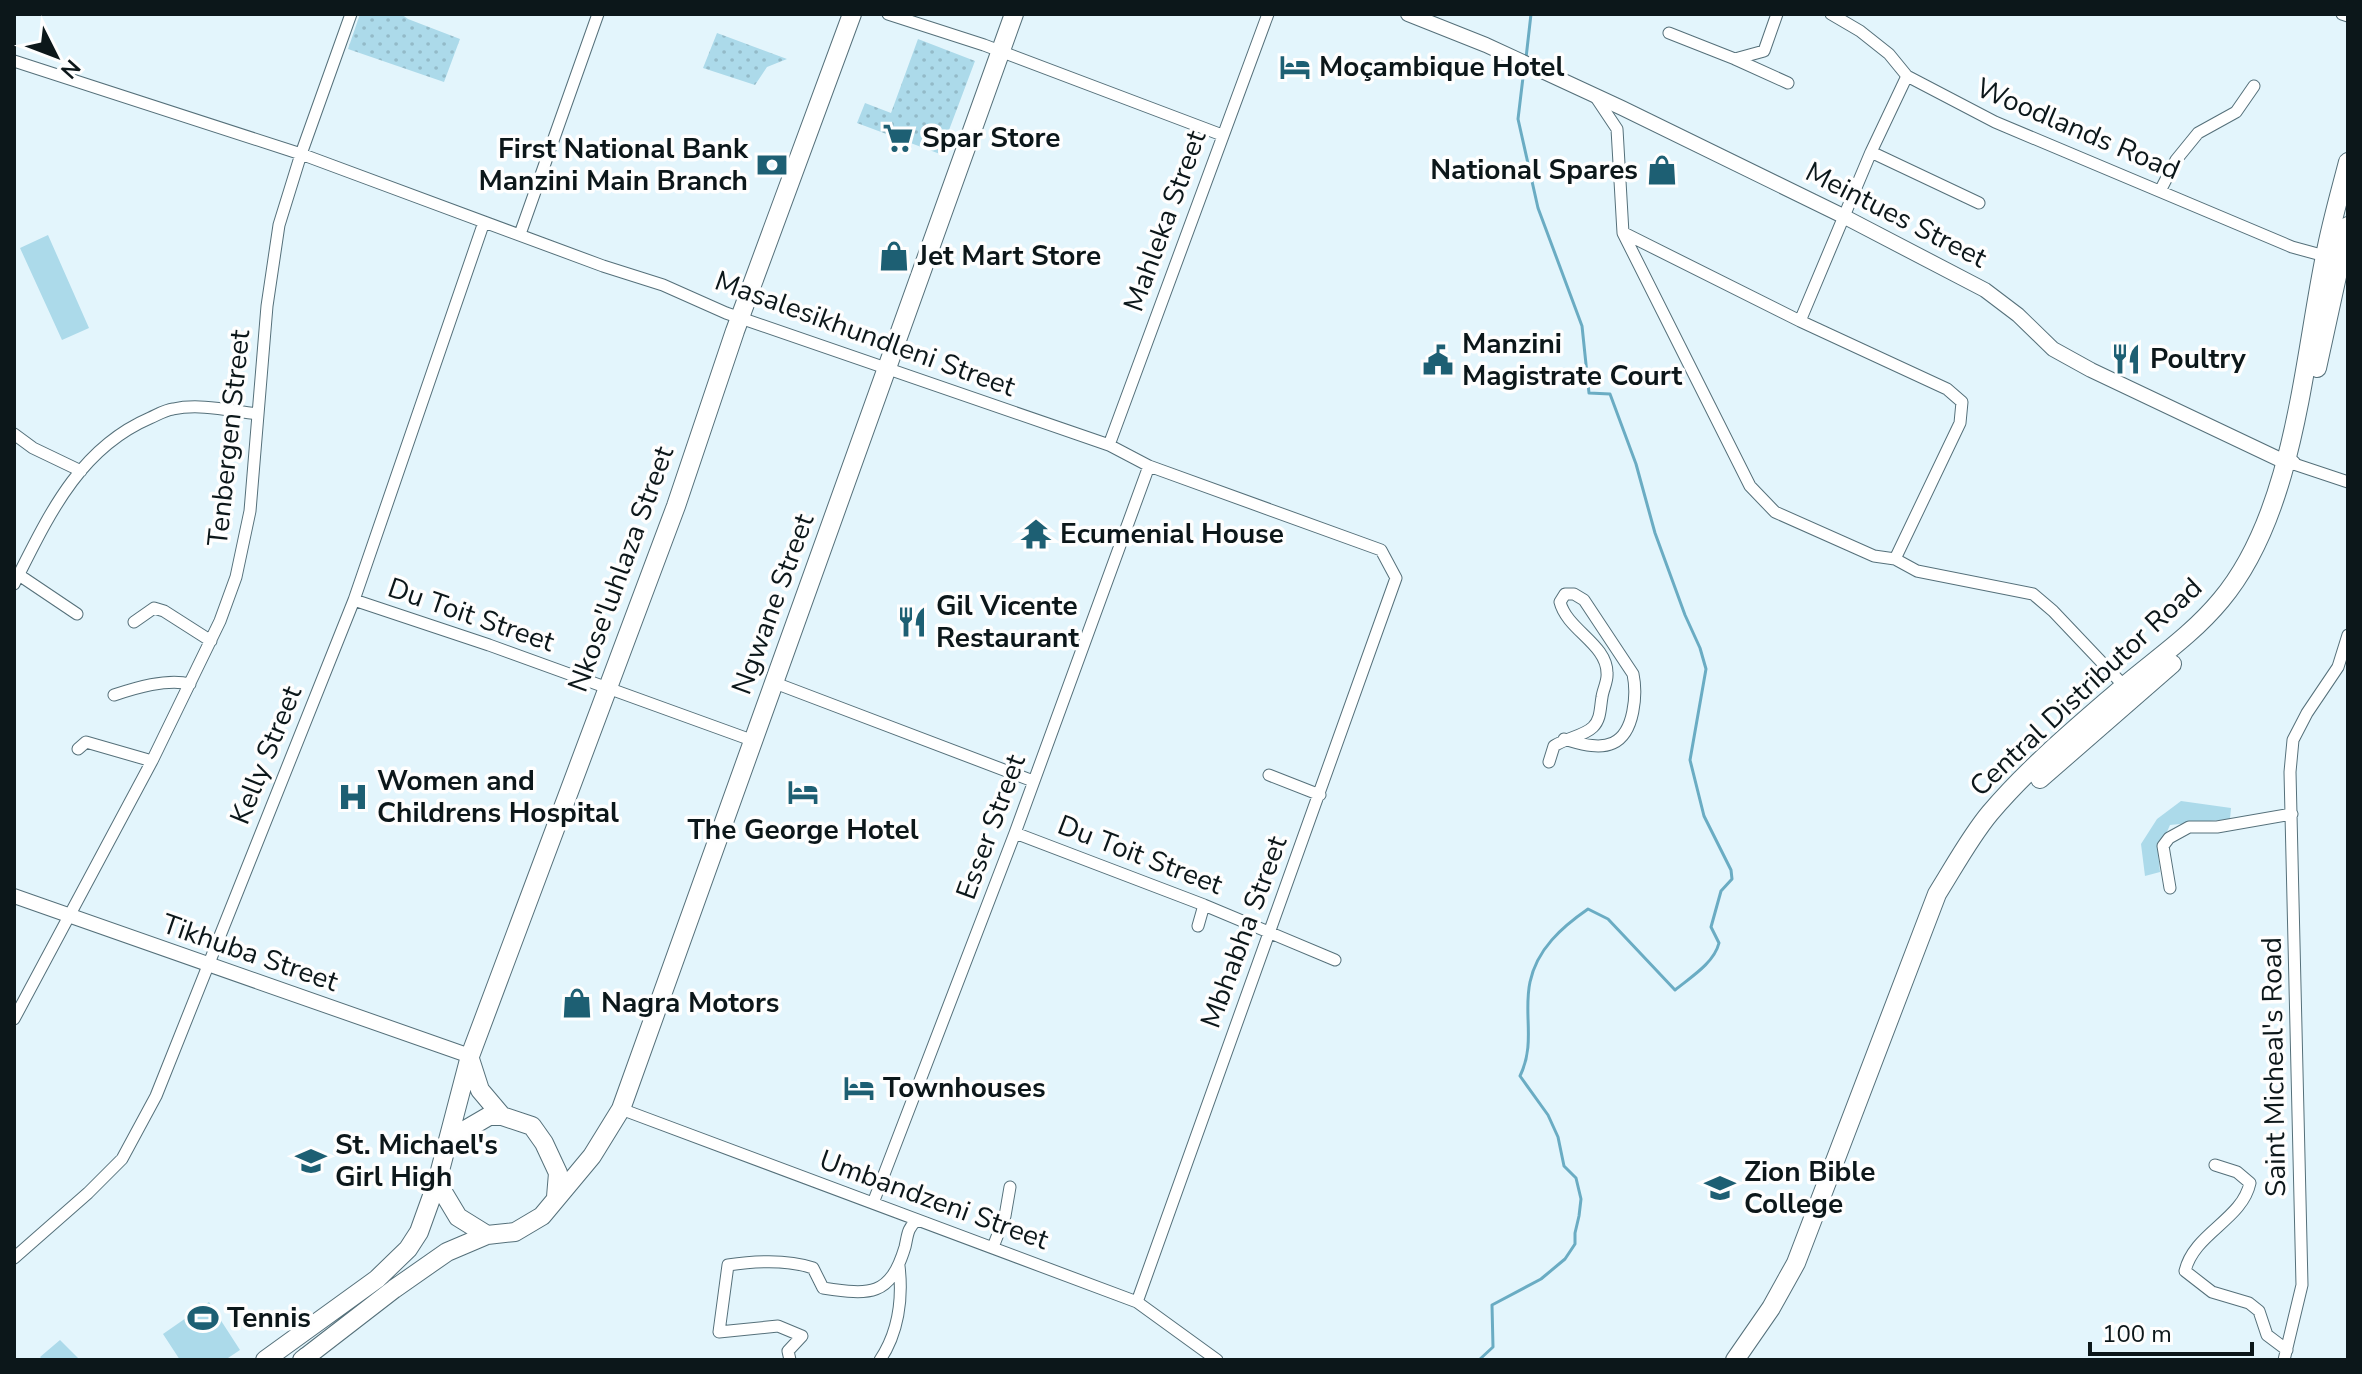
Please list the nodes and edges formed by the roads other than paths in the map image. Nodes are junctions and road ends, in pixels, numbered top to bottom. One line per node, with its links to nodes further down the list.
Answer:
1 (351, 14): 22 (street, Tenbergen Street)
2 (598, 14): 30 (street)
3 (852, 14): 32 (main road, Nkose'luhlaza Street)
4 (888, 14): 13 (street)
5 (1014, 14): 13 (main road, Ngwane Street)
6 (1268, 14): 20 (street, Mahleka Street)
7 (1408, 14): 19 (street, Meintues Street)
8 (1777, 14): 14 (street)
9 (1831, 14): 16 (street, Woodlands Road)
10 (2342, 14): 11 (street)
11 (2348, 16)
12 (1669, 33): 14 (street)
13 (999, 53): 20 (street); 34 (main road, Ngwane Street)
14 (1735, 59): 17 (street)
15 (14, 61): 22 (street, Masalesikhundleni Street)
16 (1907, 76): 21 (street); 24 (street, Woodlands Road)
17 (1788, 83)
18 (2254, 86): 24 (street)
19 (1595, 95): 26 (street, Meintues Street); 29 (street)
20 (1222, 135): 37 (street, Mahleka Street)
21 (1871, 152): 25 (street); 26 (street)
22 (301, 154): 27 (street, Masalesikhundleni Street); 35 (street, Tenbergen Street)
23 (2348, 162): 31 (main road, Central Distributor Road)
24 (2160, 191): 31 (street, Woodlands Road)
25 (1979, 203)
26 (1843, 216): 33 (street); 38 (street, Meintues Street)
27 (484, 222): 30 (street, Masalesikhundleni Street); 45 (street, Kelly Street)
28 (2348, 226): 38 (main road, Central Distributor Road)
29 (1623, 233): 33 (street); 42 (street)
30 (520, 234): 32 (street, Masalesikhundleni Street)
31 (2325, 256): 38 (main road, Central Distributor Road)
32 (741, 317): 34 (street, Masalesikhundleni Street); 52 (main road, Nkose'luhlaza Street)
33 (1800, 321): 42 (street)
34 (887, 369): 37 (street, Masalesikhundleni Street); 50 (main road, Ngwane Street)
35 (258, 414): 40 (street); 49 (street, Tenbergen Street)
36 (14, 434): 40 (street)
37 (1109, 445): 39 (street, Masalesikhundleni Street)
38 (2289, 463): 41 (street, Meintues Street); 53 (main road, Central Distributor Road)
39 (1149, 466): 43 (street, Masalesikhundleni Street); 61 (street, Esser Street)
40 (81, 471): 44 (street)
41 (2348, 482)
42 (1895, 559): 53 (street)
43 (1396, 578): 62 (street, Mbhabha Street)
44 (16, 579): 46 (street)
45 (354, 600): 52 (street, Du Toit Street); 72 (street, Kelly Street)
46 (77, 614)
47 (134, 622): 49 (street)
48 (2348, 635): 63 (street, Saint Micheal's Road)
49 (211, 641): 51 (street, Tenbergen Street)
50 (775, 683): 56 (main road, Ngwane Street); 61 (street, Du Toit Street)
51 (190, 684): 54 (street); 58 (street, Tenbergen Street)
52 (609, 688): 56 (street, Du Toit Street); 74 (main road, Nkose'luhlaza Street)
53 (2129, 691): 97 (main road, Central Distributor Road); 98 (main road, Central Distributor Road)
54 (114, 695)
55 (1564, 739): 55 (street); 59 (street)
56 (754, 741): 75 (main road, Ngwane Street)
57 (78, 749): 58 (street)
58 (152, 761): 68 (street, Tenbergen Street)
59 (1549, 762)
60 (1269, 775): 62 (street)
61 (1033, 781): 64 (street, Esser Street)
62 (1320, 795): 70 (street, Mbhabha Street)
63 (2292, 814): 65 (street); 90 (street, Saint Micheal's Road)
64 (1015, 833): 67 (street, Du Toit Street); 82 (street, Esser Street)
65 (2170, 888)
66 (14, 896): 68 (street, Tikhuba Street)
67 (1204, 905): 69 (street); 70 (street, Du Toit Street)
68 (68, 915): 72 (street, Tikhuba Street); 73 (street, Tenbergen Street)
69 (1198, 926)
70 (1268, 932): 71 (street, Du Toit Street); 88 (street, Mbhabha Street)
71 (1335, 960)
72 (207, 966): 74 (street, Tikhuba Street); 86 (street, Kelly Street)
73 (14, 1019)
74 (470, 1056): 76 (main road); 77 (main road, Nkose'luhlaza Street)
75 (621, 1109): 81 (main road, Ngwane Street); 82 (street, Umbandzeni Street)
76 (502, 1116): 77 (main road); 81 (main road)
77 (447, 1145): 79 (main road)
78 (2215, 1165): 90 (street)
79 (437, 1182): 84 (main road); 92 (main road)
80 (1010, 1187): 85 (street)
81 (556, 1197): 84 (main road)
82 (873, 1203): 83 (street, Umbandzeni Street)
83 (917, 1220): 85 (street, Umbandzeni Street); 87 (street)
84 (487, 1235): 91 (main road)
85 (993, 1247): 88 (street, Umbandzeni Street)
86 (14, 1258)
87 (899, 1266): 93 (street); 94 (street)
88 (1137, 1302): 89 (street, Umbandzeni Street)
89 (1192, 1341): 95 (street); 96 (street, Umbandzeni Street)
90 (2286, 1355)
91 (304, 1359)
92 (265, 1360)
93 (790, 1360)
94 (880, 1360)
95 (1203, 1360)
96 (1217, 1360)
97 (1735, 1360)
98 (1745, 1360)

